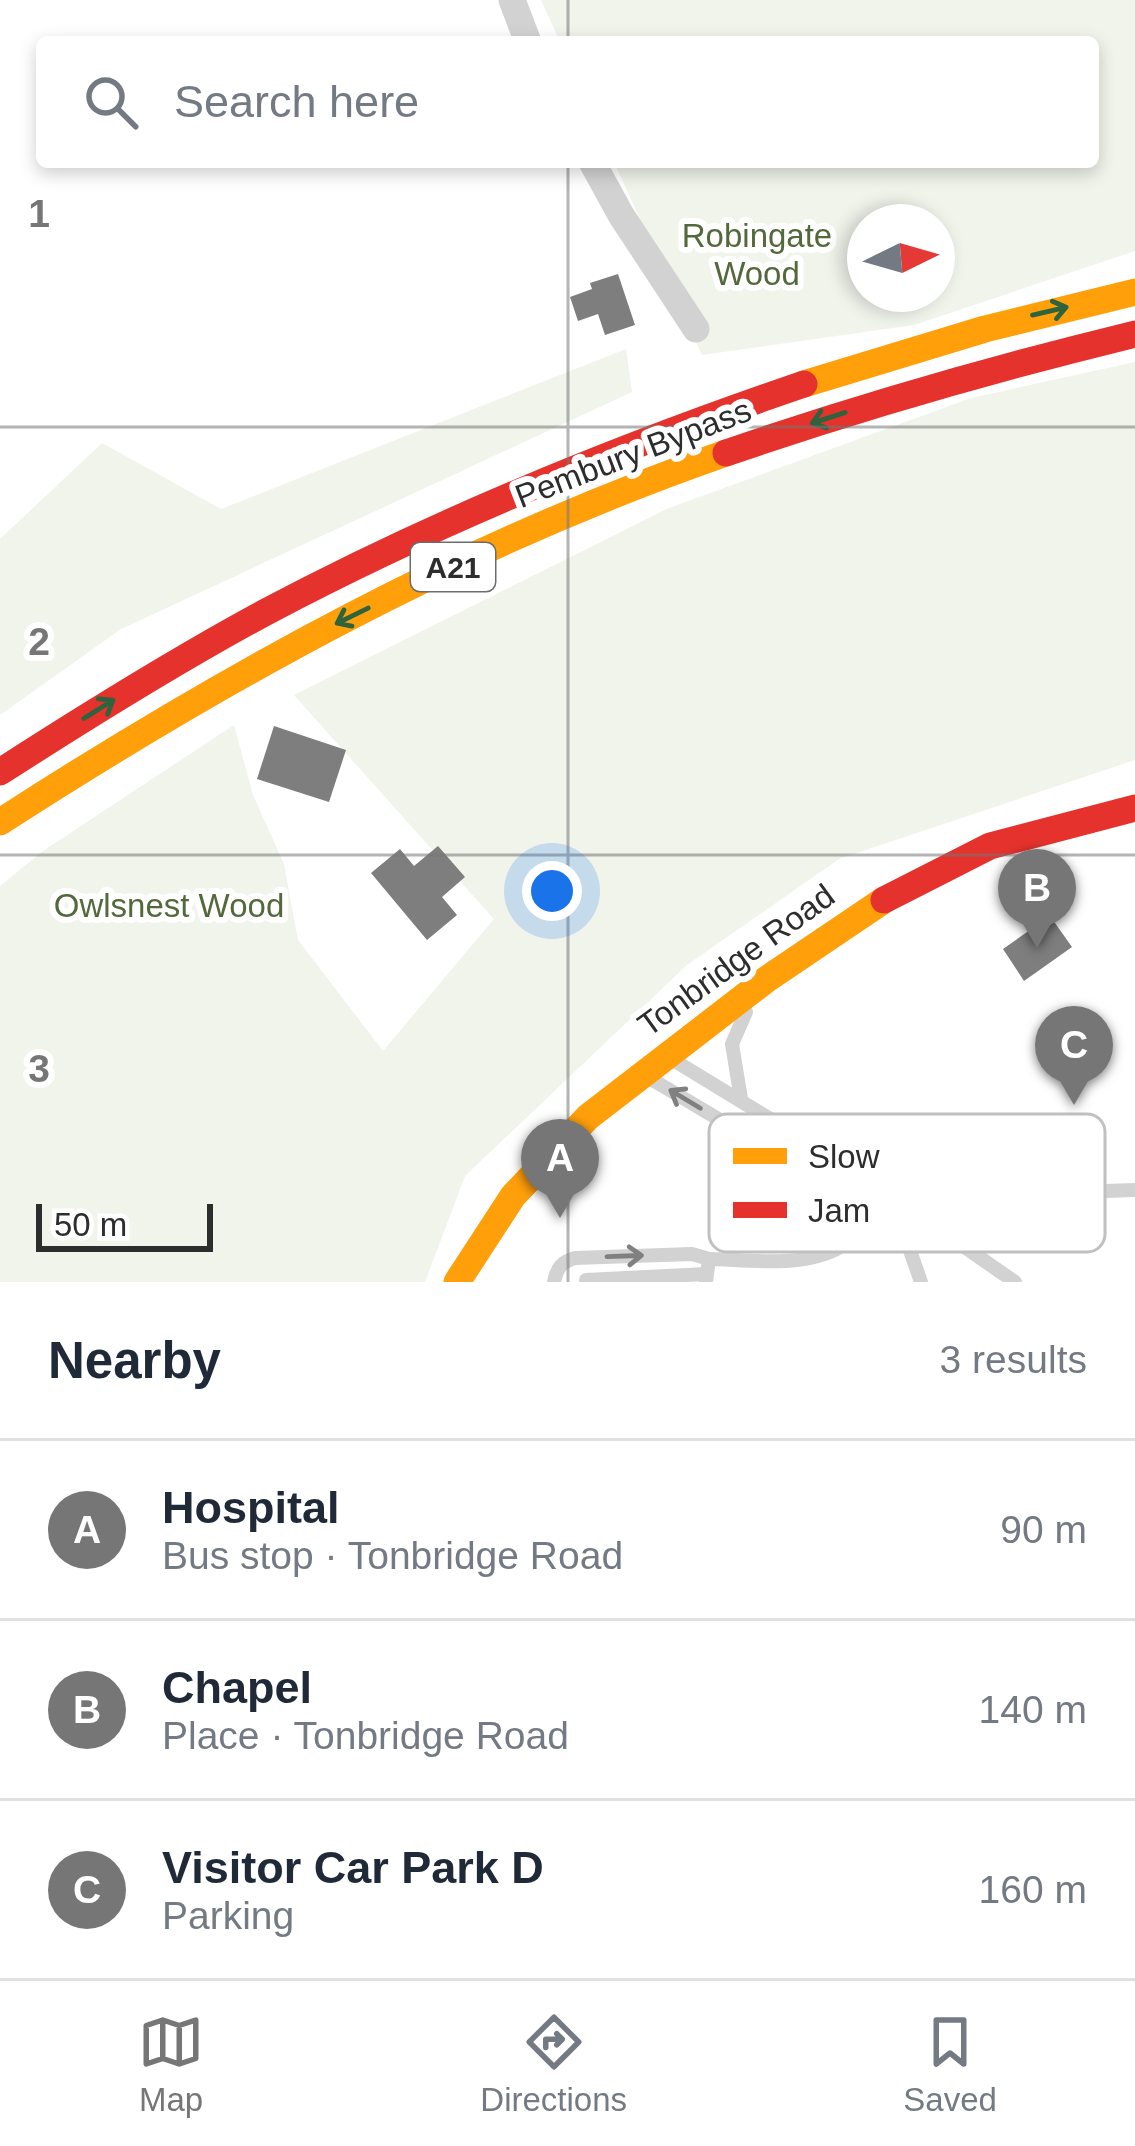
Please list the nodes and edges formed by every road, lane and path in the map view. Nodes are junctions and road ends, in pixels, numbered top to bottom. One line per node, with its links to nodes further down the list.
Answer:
1 (512, 0): 2 (street)
2 (527, 36)
3 (595, 168): 5 (street)
4 (1135, 292): 7 (main road, Pembury Bypass / A21, one-way to 4)
5 (696, 329)
6 (1135, 334): 9 (main road, Pembury Bypass / A21, one-way to 9)
7 (0, 772)
8 (1135, 808): 10 (main road, Tonbridge Road)
9 (0, 822)
10 (767, 979): 11 (main road, Tonbridge Road); 13 (lane)
11 (666, 1055): 12 (main road, Tonbridge Road); 13 (lane)
12 (642, 1074): 14 (lane, one-way to 12); 23 (main road, Tonbridge Road)
13 (741, 1099): 15 (lane)
14 (710, 1114)
15 (765, 1114)
16 (1135, 1190): 17 (lane)
17 (1105, 1191)
18 (830, 1252): 21 (lane)
19 (911, 1252): 25 (lane)
20 (972, 1252): 26 (lane)
21 (707, 1272): 22 (lane); 24 (lane, one-way to 21)
22 (586, 1280)
23 (457, 1282)
24 (554, 1282)
25 (921, 1282)
26 (1015, 1282)

